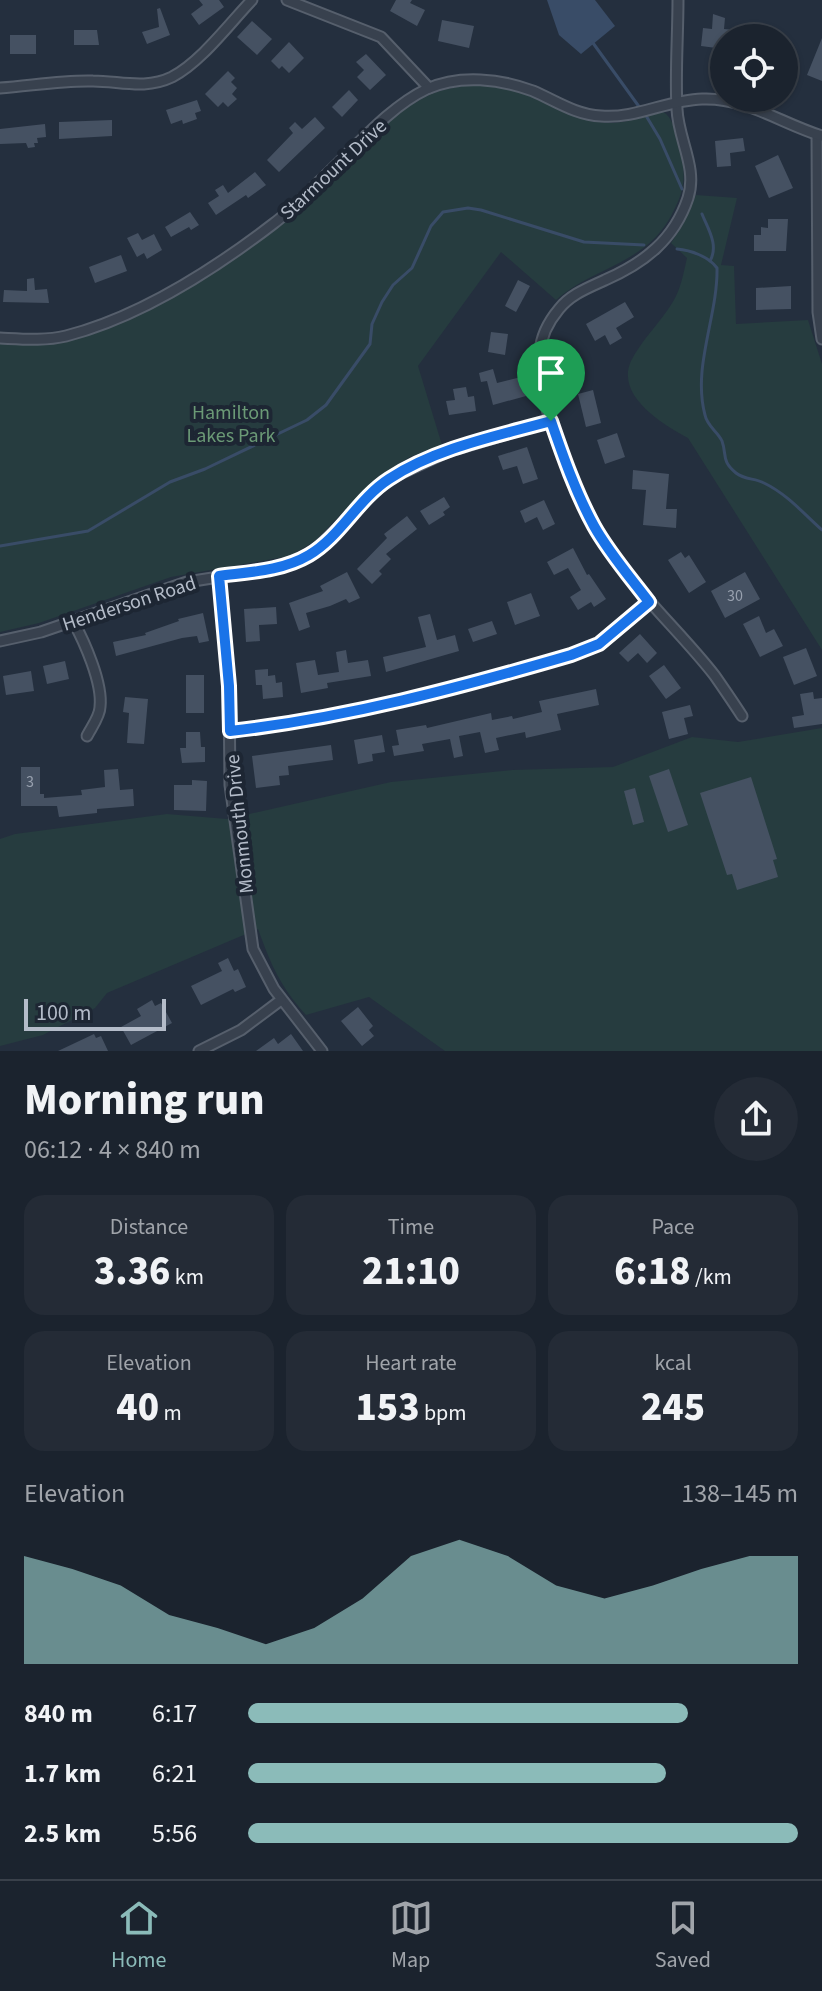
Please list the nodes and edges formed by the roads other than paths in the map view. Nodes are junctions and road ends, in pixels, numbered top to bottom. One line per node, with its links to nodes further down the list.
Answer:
1 (252, 0): 4 (street)
2 (287, 0): 5 (street)
3 (678, 0): 6 (street)
4 (0, 88)
5 (429, 88): 6 (street, Starmount Drive); 8 (street, Starmount Drive)
6 (677, 101): 7 (street, Starmount Drive); 10 (street)
7 (819, 136): 9 (street)
8 (0, 338)
9 (822, 339)
10 (551, 421): 11 (street, Henderson Road); 12 (street)
11 (219, 576): 13 (street, Henderson Road); 16 (street, Monmouth Drive)
12 (649, 602): 15 (street); 16 (street)
13 (73, 621): 14 (street, Henderson Road); 17 (street)
14 (0, 641)
15 (742, 716)
16 (230, 731): 18 (street, Monmouth Drive)
17 (87, 736)
18 (281, 1000): 19 (street); 20 (street, Monmouth Drive)
19 (199, 1051)
20 (322, 1051)

